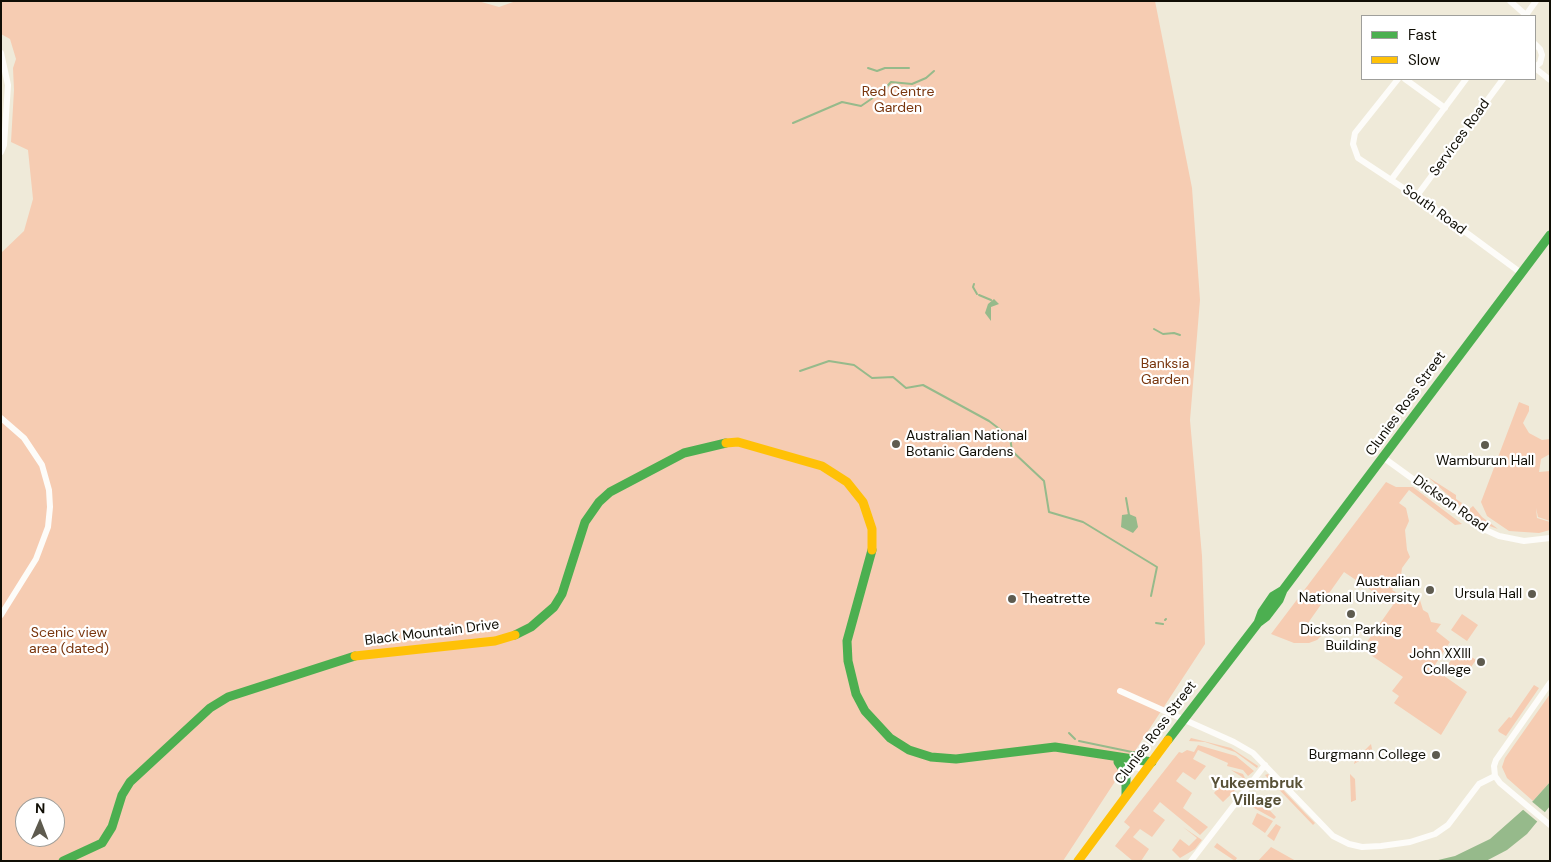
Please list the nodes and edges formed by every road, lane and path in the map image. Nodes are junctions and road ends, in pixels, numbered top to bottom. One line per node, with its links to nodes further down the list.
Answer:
1 (1510, 1): 3 (street)
2 (1536, 1): 3 (street)
3 (1526, 15)
4 (1536, 45): 6 (street)
5 (1, 53): 16 (street)
6 (1542, 55): 7 (street); 8 (street)
7 (1550, 61)
8 (1536, 67)
9 (1536, 69): 14 (street)
10 (1397, 80): 17 (street, South Road)
11 (1406, 80): 15 (street)
12 (1465, 80): 15 (street)
13 (1502, 80): 18 (street, Services Road)
14 (1550, 80)
15 (1445, 108): 17 (street)
16 (1, 152)
17 (1391, 180): 18 (street, South Road)
18 (1416, 197): 20 (street, South Road)
19 (1550, 235): 20 (street, Clunies Ross Street)
20 (1520, 274): 22 (street, Clunies Ross Street)
21 (1, 418): 24 (street)
22 (1384, 458): 23 (street, Dickson Road); 27 (street, Clunies Ross Street)
23 (1550, 538)
24 (1, 615)
25 (1550, 683): 33 (street)
26 (1120, 691): 27 (street)
27 (1183, 720): 30 (street, Clunies Ross Street); 31 (street)
28 (1110, 756): 29 (street, Black Mountain Drive); 30 (street, Black Mountain Drive); 36 (street, Black Mountain Drive)
29 (1118, 762): 32 (street, Black Mountain Drive); 34 (street)
30 (1152, 762): 32 (street, Clunies Ross Street)
31 (1265, 765): 33 (street); 38 (street)
32 (1146, 770): 34 (street, Clunies Ross Street)
33 (1495, 776): 35 (street)
34 (1125, 798): 37 (street, Clunies Ross Street)
35 (1547, 822)
36 (63, 861)
37 (1078, 861)
38 (1191, 861)

